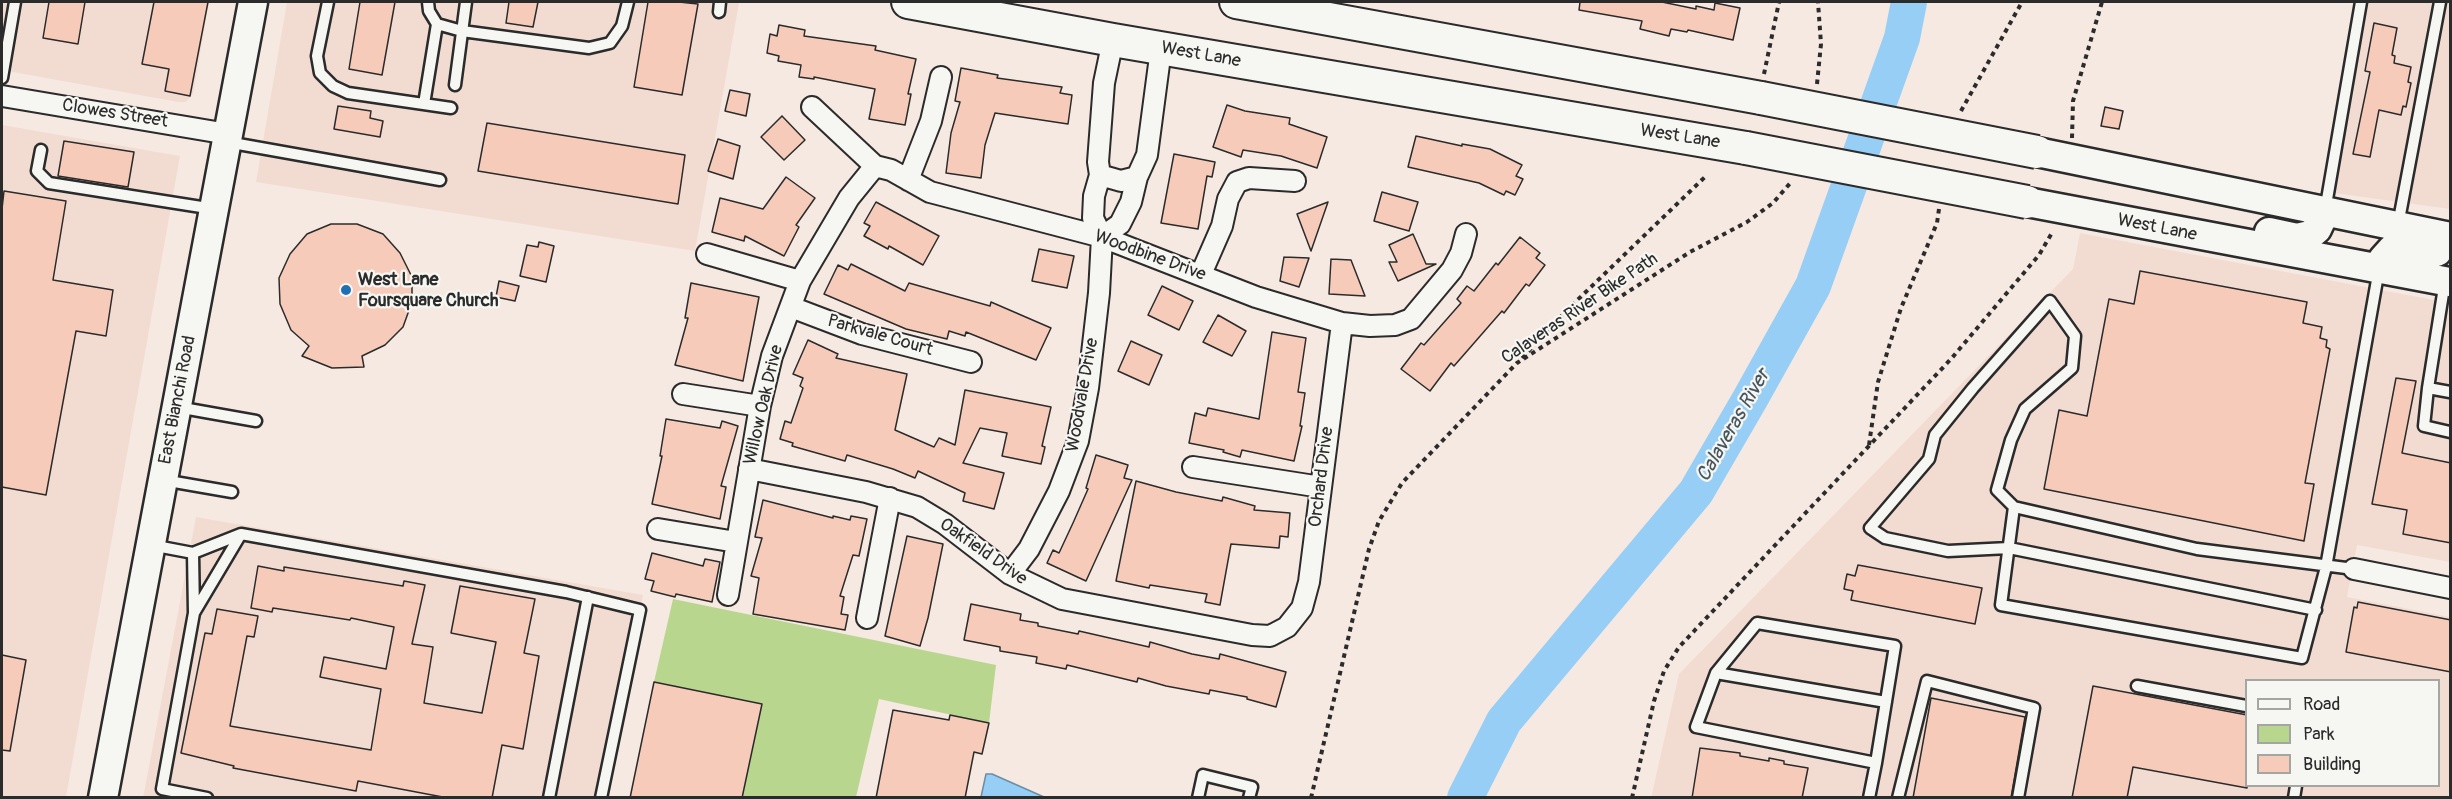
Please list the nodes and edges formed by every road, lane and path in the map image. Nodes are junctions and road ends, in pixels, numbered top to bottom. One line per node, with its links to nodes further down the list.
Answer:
1 (15, 2): 20 (lane)
2 (253, 2): 29 (main road, East Bianchi Road)
3 (328, 2): 25 (lane)
4 (428, 2): 15 (lane)
5 (466, 2): 16 (lane)
6 (628, 2): 16 (lane)
7 (908, 2): 17 (main road, West Lane)
8 (1236, 2): 24 (main road)
9 (1779, 2): 24 (path)
10 (1818, 2): 22 (path)
11 (2022, 2): 28 (path)
12 (2102, 2): 32 (path)
13 (2361, 2): 45 (lane)
14 (2440, 2): 46 (lane)
15 (436, 24): 16 (lane); 25 (lane)
16 (462, 31): 21 (lane)
17 (1113, 40): 18 (main road, West Lane); 35 (street, Woodvale Drive)
18 (1161, 49): 37 (street); 42 (main road, West Lane, bridge)
19 (941, 77): 39 (street)
20 (2, 78)
21 (454, 85)
22 (1816, 88)
23 (2, 96): 29 (street, Clowes Street)
24 (1761, 98): 31 (main road, bridge)
25 (424, 104): 27 (lane)
26 (812, 106): 33 (street, Woodbine Drive)
27 (451, 108)
28 (1958, 117)
29 (227, 138): 38 (lane); 43 (main road, East Bianchi Road)
30 (41, 150): 43 (lane)
31 (2037, 152): 32 (main road)
32 (2071, 159): 45 (main road)
33 (874, 166): 39 (street, Woodbine Drive); 55 (street, Willow Oak Drive)
34 (1797, 171): 59 (path, Calaveras River Bike Path)
35 (1100, 175): 37 (street); 48 (street, Woodvale Drive)
36 (1707, 175): 59 (path)
37 (1137, 177): 48 (street)
38 (440, 180)
39 (909, 180): 48 (street, Woodbine Drive)
40 (1295, 181): 54 (street)
41 (1941, 200): 67 (path)
42 (2026, 202): 44 (main road, West Lane)
43 (214, 209): 64 (main road, East Bianchi Road)
44 (2067, 210): 49 (main road, West Lane); 67 (path)
45 (2325, 212): 46 (main road); 49 (main road)
46 (2398, 226): 50 (main road)
47 (1466, 234): 57 (street, Woodbine Drive)
48 (1102, 237): 54 (street, Woodbine Drive); 83 (street, Woodvale Drive)
49 (2205, 237): 52 (main road, West Lane)
50 (2451, 237)
51 (707, 254): 55 (street)
52 (2379, 269): 53 (main road); 81 (lane)
53 (2449, 272): 60 (lane)
54 (1201, 274): 57 (street, Woodbine Drive)
55 (800, 281): 56 (street, Willow Oak Drive)
56 (790, 307): 58 (street, Parkvale Court); 63 (street, Willow Oak Drive)
57 (1342, 323): 71 (street, Orchard Drive)
58 (971, 362)
59 (1517, 363): 102 (path, Calaveras River Bike Path)
60 (2428, 388): 61 (lane); 66 (lane)
61 (2451, 392)
62 (683, 394): 63 (street)
63 (760, 406): 69 (street, Willow Oak Drive)
64 (177, 407): 65 (lane); 70 (main road, East Bianchi Road)
65 (256, 421)
66 (2451, 432)
67 (1869, 446): 103 (path)
68 (1193, 467): 71 (street)
69 (749, 469): 73 (street, Oakfield Drive); 77 (street, Willow Oak Drive)
70 (163, 480): 72 (lane); 78 (main road, East Bianchi Road)
71 (1321, 487): 90 (street, Orchard Drive)
72 (232, 492)
73 (890, 498): 83 (street, Oakfield Drive); 89 (street)
74 (2014, 507): 79 (lane); 79 (lane); 81 (lane)
75 (658, 529): 77 (street)
76 (241, 534): 80 (lane); 86 (lane); 88 (lane)
77 (736, 542): 85 (street, Willow Oak Drive)
78 (151, 545): 80 (lane); 96 (main road, East Bianchi Road)
79 (2009, 548): 87 (lane); 87 (lane)
80 (193, 553): 88 (lane)
81 (2326, 567): 82 (lane); 87 (lane)
82 (2354, 569): 84 (street)
83 (1010, 574): 90 (street, Oakfield Drive)
84 (2451, 588)
85 (728, 595)
86 (588, 597): 98 (lane); 99 (lane)
87 (2316, 610)
88 (194, 614): 97 (lane)
89 (867, 618)
90 (1287, 627)
91 (1716, 673): 93 (lane); 93 (lane); 95 (lane)
92 (2137, 686): 94 (lane)
93 (1886, 702): 95 (lane)
94 (2245, 706)
95 (1876, 763): 104 (lane)
96 (104, 798)
97 (207, 798)
98 (549, 798)
99 (602, 798)
100 (1198, 798): 101 (lane)
101 (1249, 798)
102 (1311, 798)
103 (1632, 798)
104 (1869, 798)
105 (1898, 798): 106 (lane)
106 (2018, 798)

